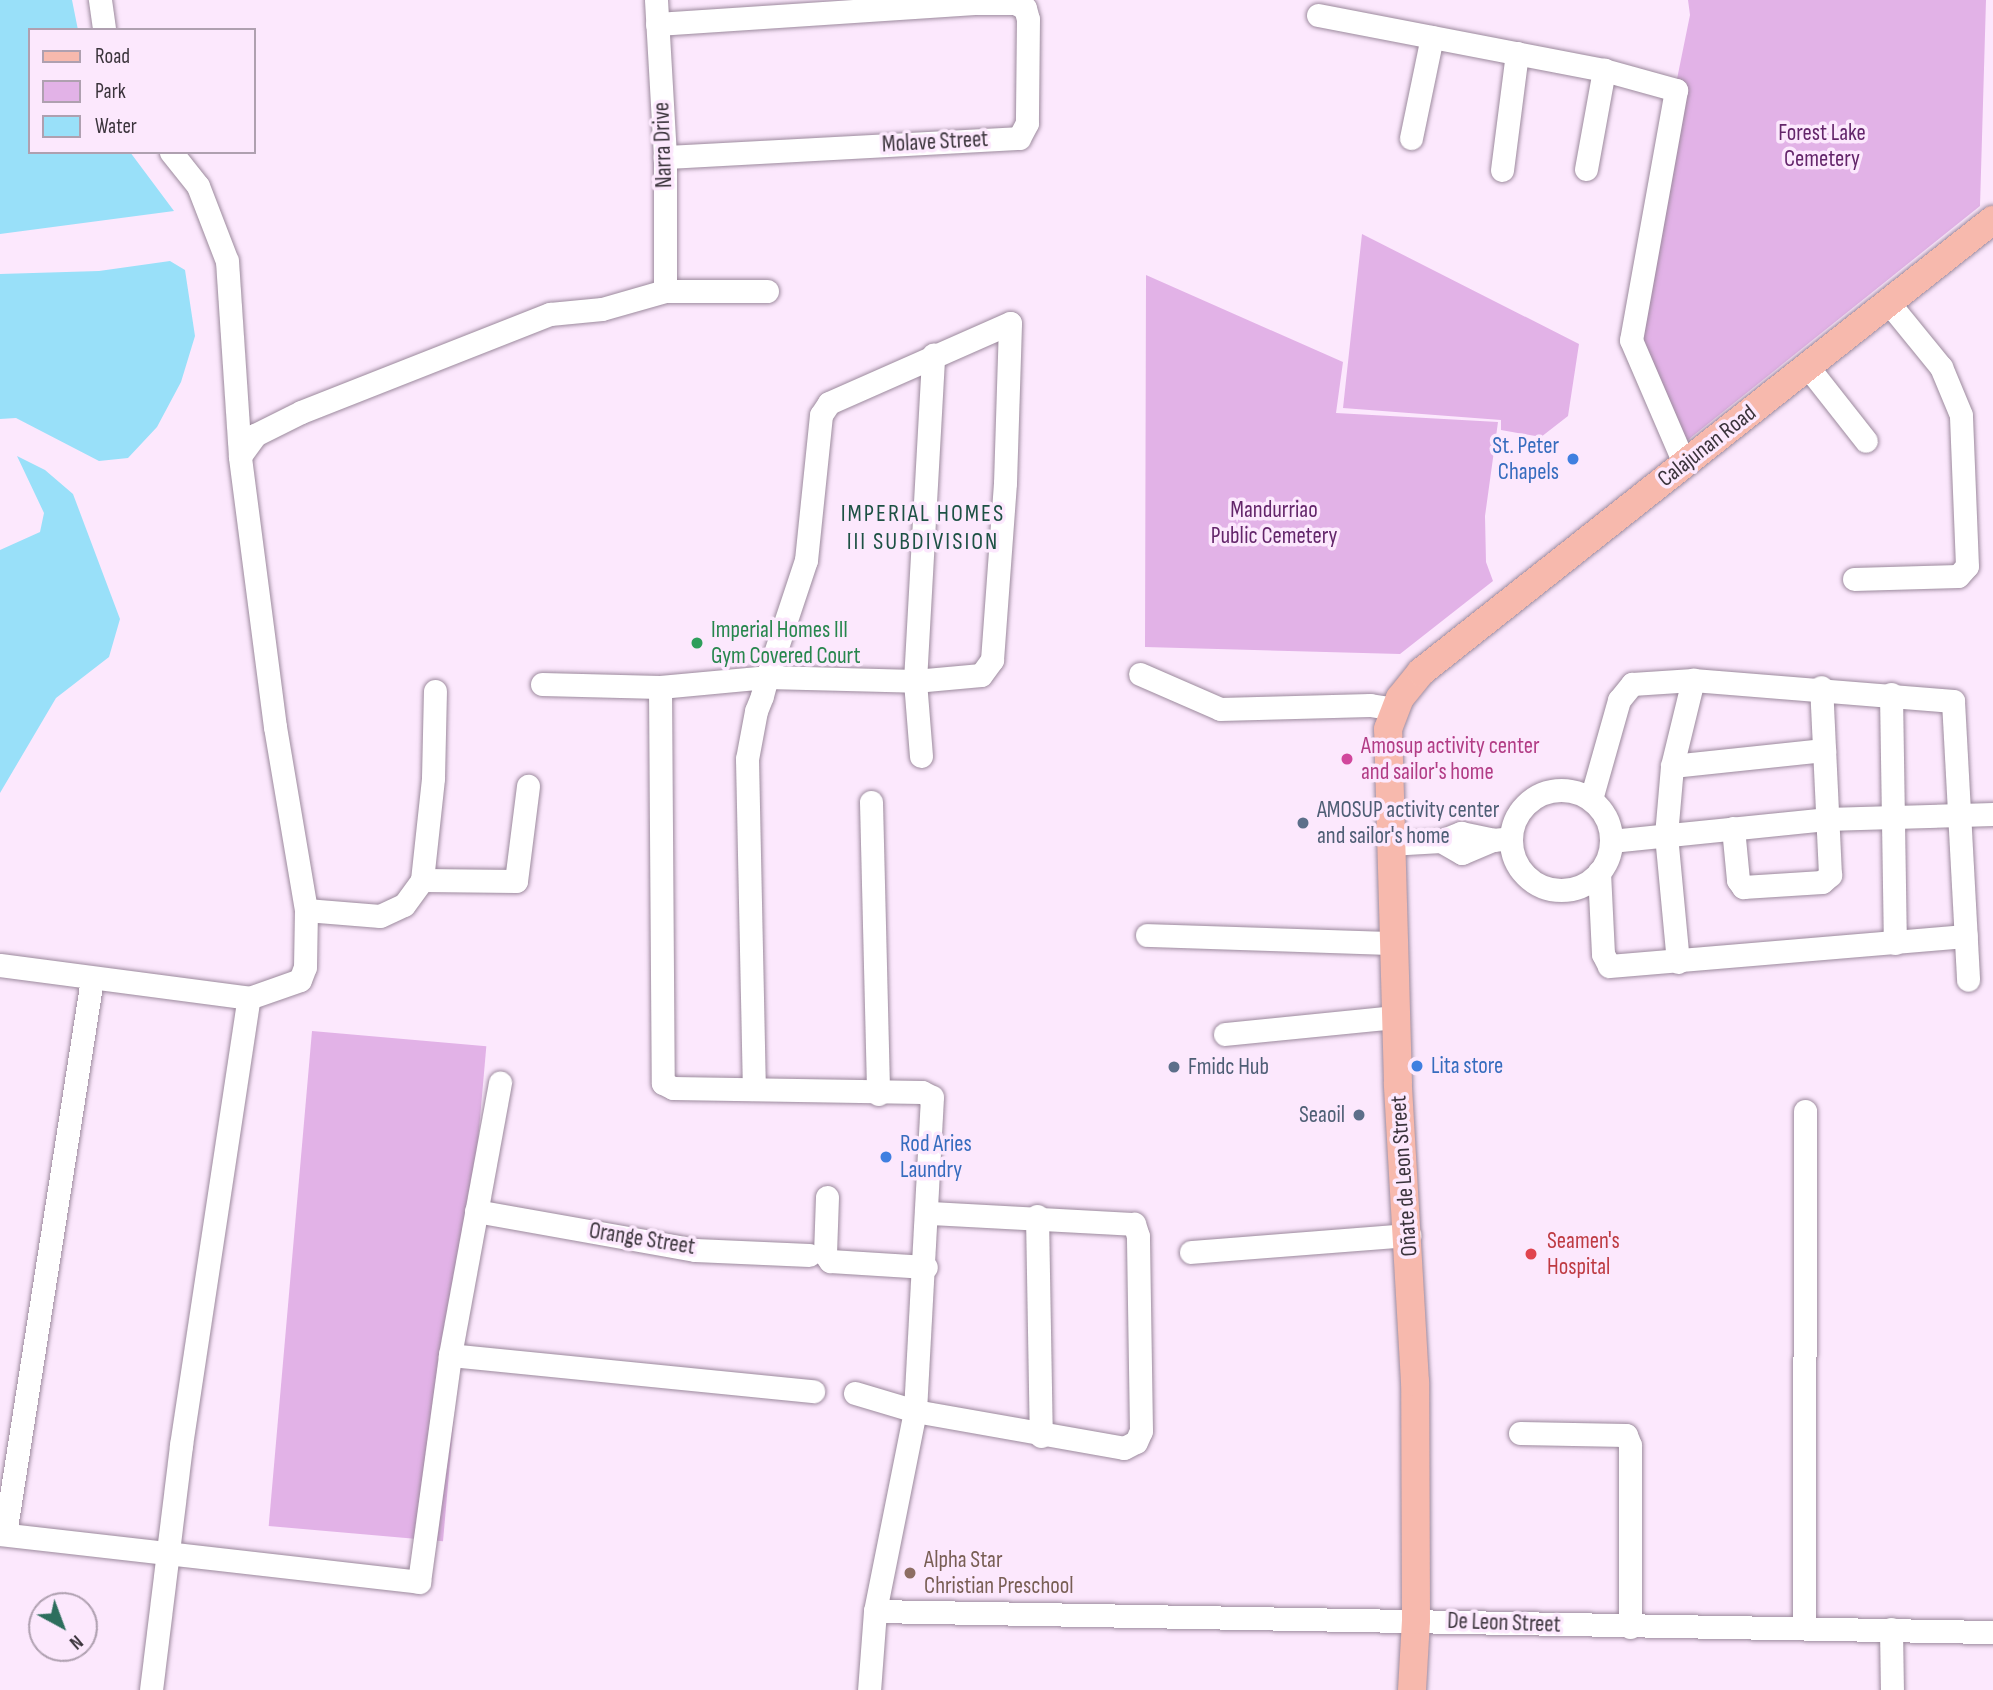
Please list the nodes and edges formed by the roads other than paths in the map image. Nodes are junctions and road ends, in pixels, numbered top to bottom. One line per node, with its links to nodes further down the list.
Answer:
1 (100, 0): 6 (street)
2 (656, 0): 5 (street, Narra Drive)
3 (974, 1): 5 (street); 12 (street, Molave Street)
4 (1318, 15): 7 (street)
5 (657, 24): 12 (street, Narra Drive)
6 (104, 28)
7 (1432, 37): 8 (street); 10 (street)
8 (1517, 53): 9 (street); 14 (street)
9 (1604, 70): 13 (street); 23 (street)
10 (1411, 138)
11 (173, 154): 22 (street)
12 (665, 158): 16 (street, Narra Drive)
13 (1586, 169)
14 (1503, 170)
15 (1993, 220): 18 (main road, Calajunan Road)
16 (665, 291): 17 (street); 22 (street)
17 (767, 291)
18 (1888, 302): 20 (main road, Calajunan Road); 24 (street)
19 (933, 354): 27 (street); 29 (street); 29 (street)
20 (1807, 366): 21 (street); 23 (main road, Calajunan Road)
21 (1866, 441)
22 (240, 456): 53 (street)
23 (1684, 463): 25 (main road, Calajunan Road)
24 (1854, 579)
25 (1421, 672): 35 (main road, Oñate de Leon Street)
26 (1140, 674): 35 (street)
27 (767, 677): 29 (street); 31 (street); 66 (street)
28 (1693, 680): 32 (street); 38 (street); 40 (street)
29 (915, 681): 37 (street)
30 (542, 684): 31 (street)
31 (660, 687): 66 (street)
32 (1821, 687): 34 (street); 36 (street)
33 (435, 691): 52 (street)
34 (1891, 694): 43 (street); 44 (street)
35 (1396, 709): 50 (main road, Oñate de Leon Street)
36 (1824, 750): 38 (street); 45 (street)
37 (921, 756)
38 (1672, 766): 47 (street)
39 (528, 786): 52 (street)
40 (1591, 799): 48 (street); 49 (street)
41 (871, 802): 67 (street)
42 (1993, 814): 43 (street)
43 (1961, 815): 44 (street); 55 (street)
44 (1890, 817): 45 (street); 57 (street)
45 (1826, 819): 46 (street); 46 (street)
46 (1733, 828): 47 (street)
47 (1666, 835): 49 (street); 58 (street)
48 (1502, 839): 50 (street); 51 (street)
49 (1611, 841): 51 (street)
50 (1389, 844): 56 (main road, Oñate de Leon Street)
51 (1599, 873): 58 (street)
52 (422, 880): 53 (street)
53 (306, 910): 62 (street)
54 (1147, 935): 56 (street)
55 (1966, 936): 57 (street); 61 (street)
56 (1393, 943): 63 (main road, Oñate de Leon Street)
57 (1895, 943): 58 (street)
58 (1678, 962)
59 (0, 965): 60 (street)
60 (92, 979): 62 (street); 83 (street)
61 (1968, 980)
62 (249, 998): 84 (street)
63 (1396, 1017): 64 (street); 73 (main road, Oñate de Leon Street)
64 (1225, 1034)
65 (500, 1083): 70 (street)
66 (754, 1089): 67 (street)
67 (878, 1094): 71 (street)
68 (1805, 1111): 88 (street)
69 (827, 1197): 76 (street)
70 (476, 1211): 75 (street, Orange Street); 77 (street)
71 (928, 1213): 72 (street); 76 (street)
72 (1037, 1216): 82 (street); 82 (street)
73 (1409, 1235): 74 (street); 86 (main road, Oñate de Leon Street)
74 (1191, 1252)
75 (809, 1255)
76 (926, 1266): 80 (street)
77 (450, 1355): 78 (street); 84 (street)
78 (813, 1391)
79 (855, 1392): 80 (street)
80 (915, 1411): 82 (street); 85 (street)
81 (1520, 1433): 87 (street)
82 (1041, 1436)
83 (3, 1534): 84 (street)
84 (167, 1556): 91 (street)
85 (875, 1611): 86 (street, De Leon Street); 92 (street)
86 (1416, 1620): 87 (street, De Leon Street); 93 (main road, Oñate de Leon Street)
87 (1630, 1627): 88 (street, De Leon Street)
88 (1804, 1628): 89 (street, De Leon Street)
89 (1891, 1629): 90 (street, De Leon Street); 94 (street)
90 (1993, 1632)
91 (151, 1690)
92 (869, 1690)
93 (1412, 1690)
94 (1892, 1690)

